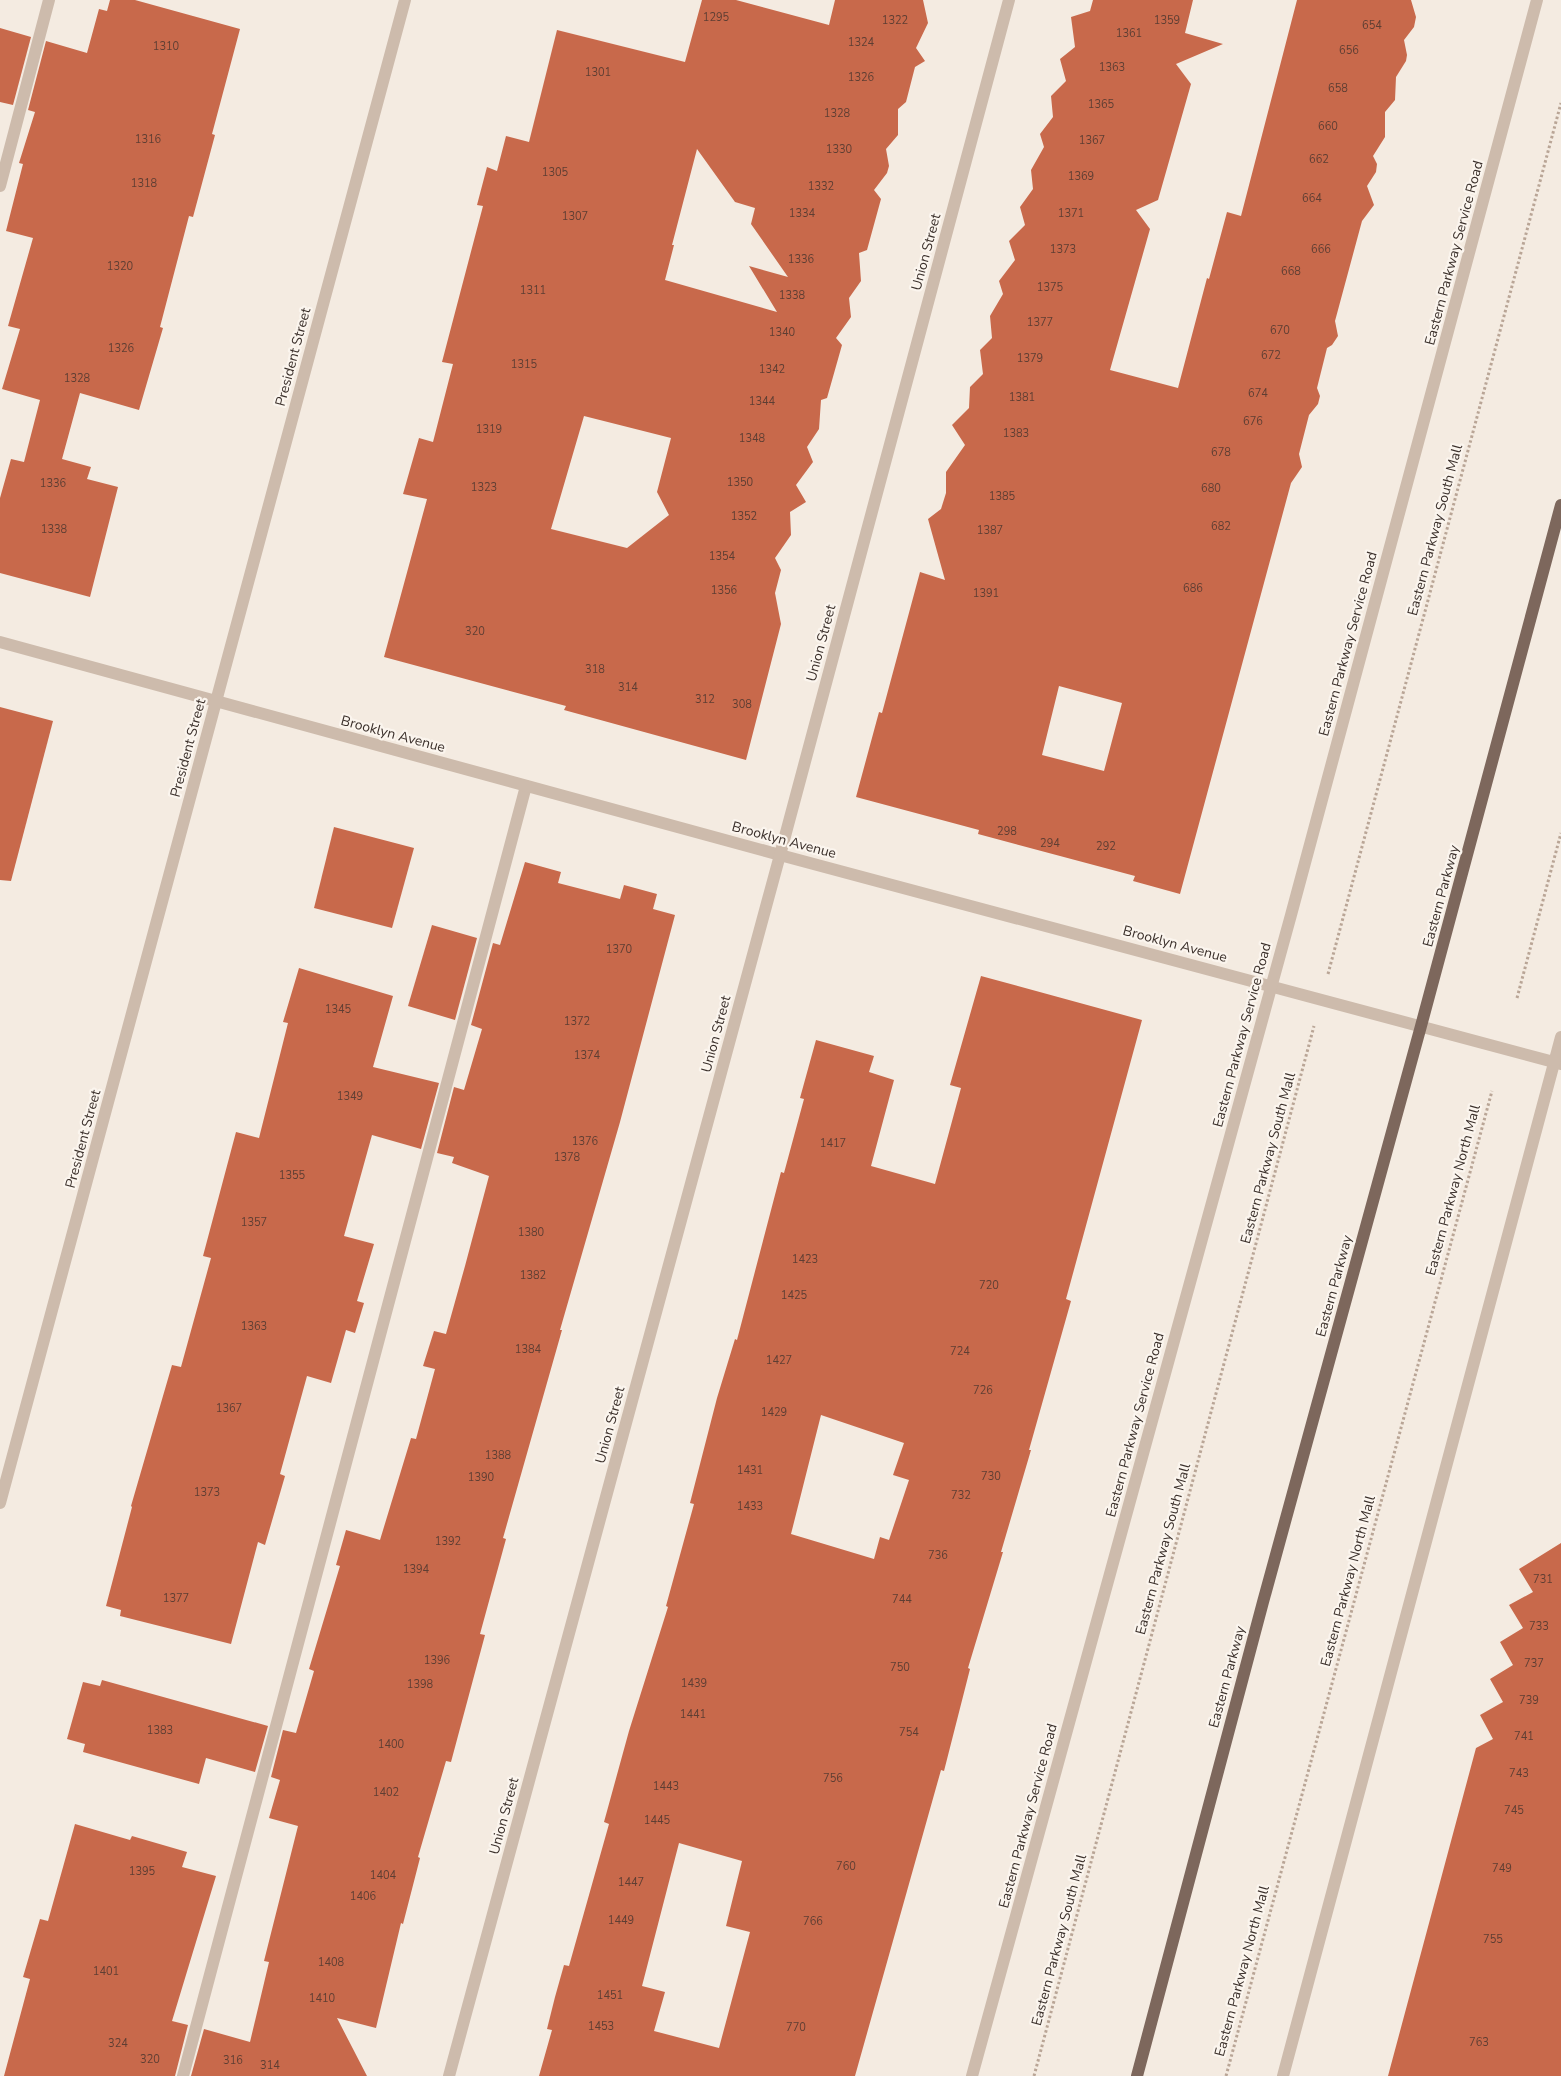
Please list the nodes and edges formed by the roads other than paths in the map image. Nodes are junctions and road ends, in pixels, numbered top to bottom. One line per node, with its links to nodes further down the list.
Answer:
1 (49, 0): 5 (street)
2 (404, 0): 8 (street, President Street)
3 (1009, 0): 10 (street, Union Street)
4 (1537, 0): 11 (street, Eastern Parkway Service Road)
5 (0, 186)
6 (1561, 505): 12 (main road, Eastern Parkway)
7 (0, 642): 8 (street, Brooklyn Avenue)
8 (216, 701): 9 (street, Brooklyn Avenue); 15 (street, President Street)
9 (526, 786): 10 (street, Brooklyn Avenue); 16 (street)
10 (780, 855): 11 (street, Brooklyn Avenue); 17 (street, Union Street)
11 (1271, 985): 12 (street, Brooklyn Avenue); 18 (street, Eastern Parkway Service Road)
12 (1421, 1026): 14 (street, Brooklyn Avenue); 19 (main road, Eastern Parkway)
13 (1561, 1037): 14 (street)
14 (1558, 1063): 20 (street)
15 (0, 1503)
16 (184, 2076)
17 (449, 2076)
18 (972, 2076)
19 (1137, 2076)
20 (1283, 2076)

